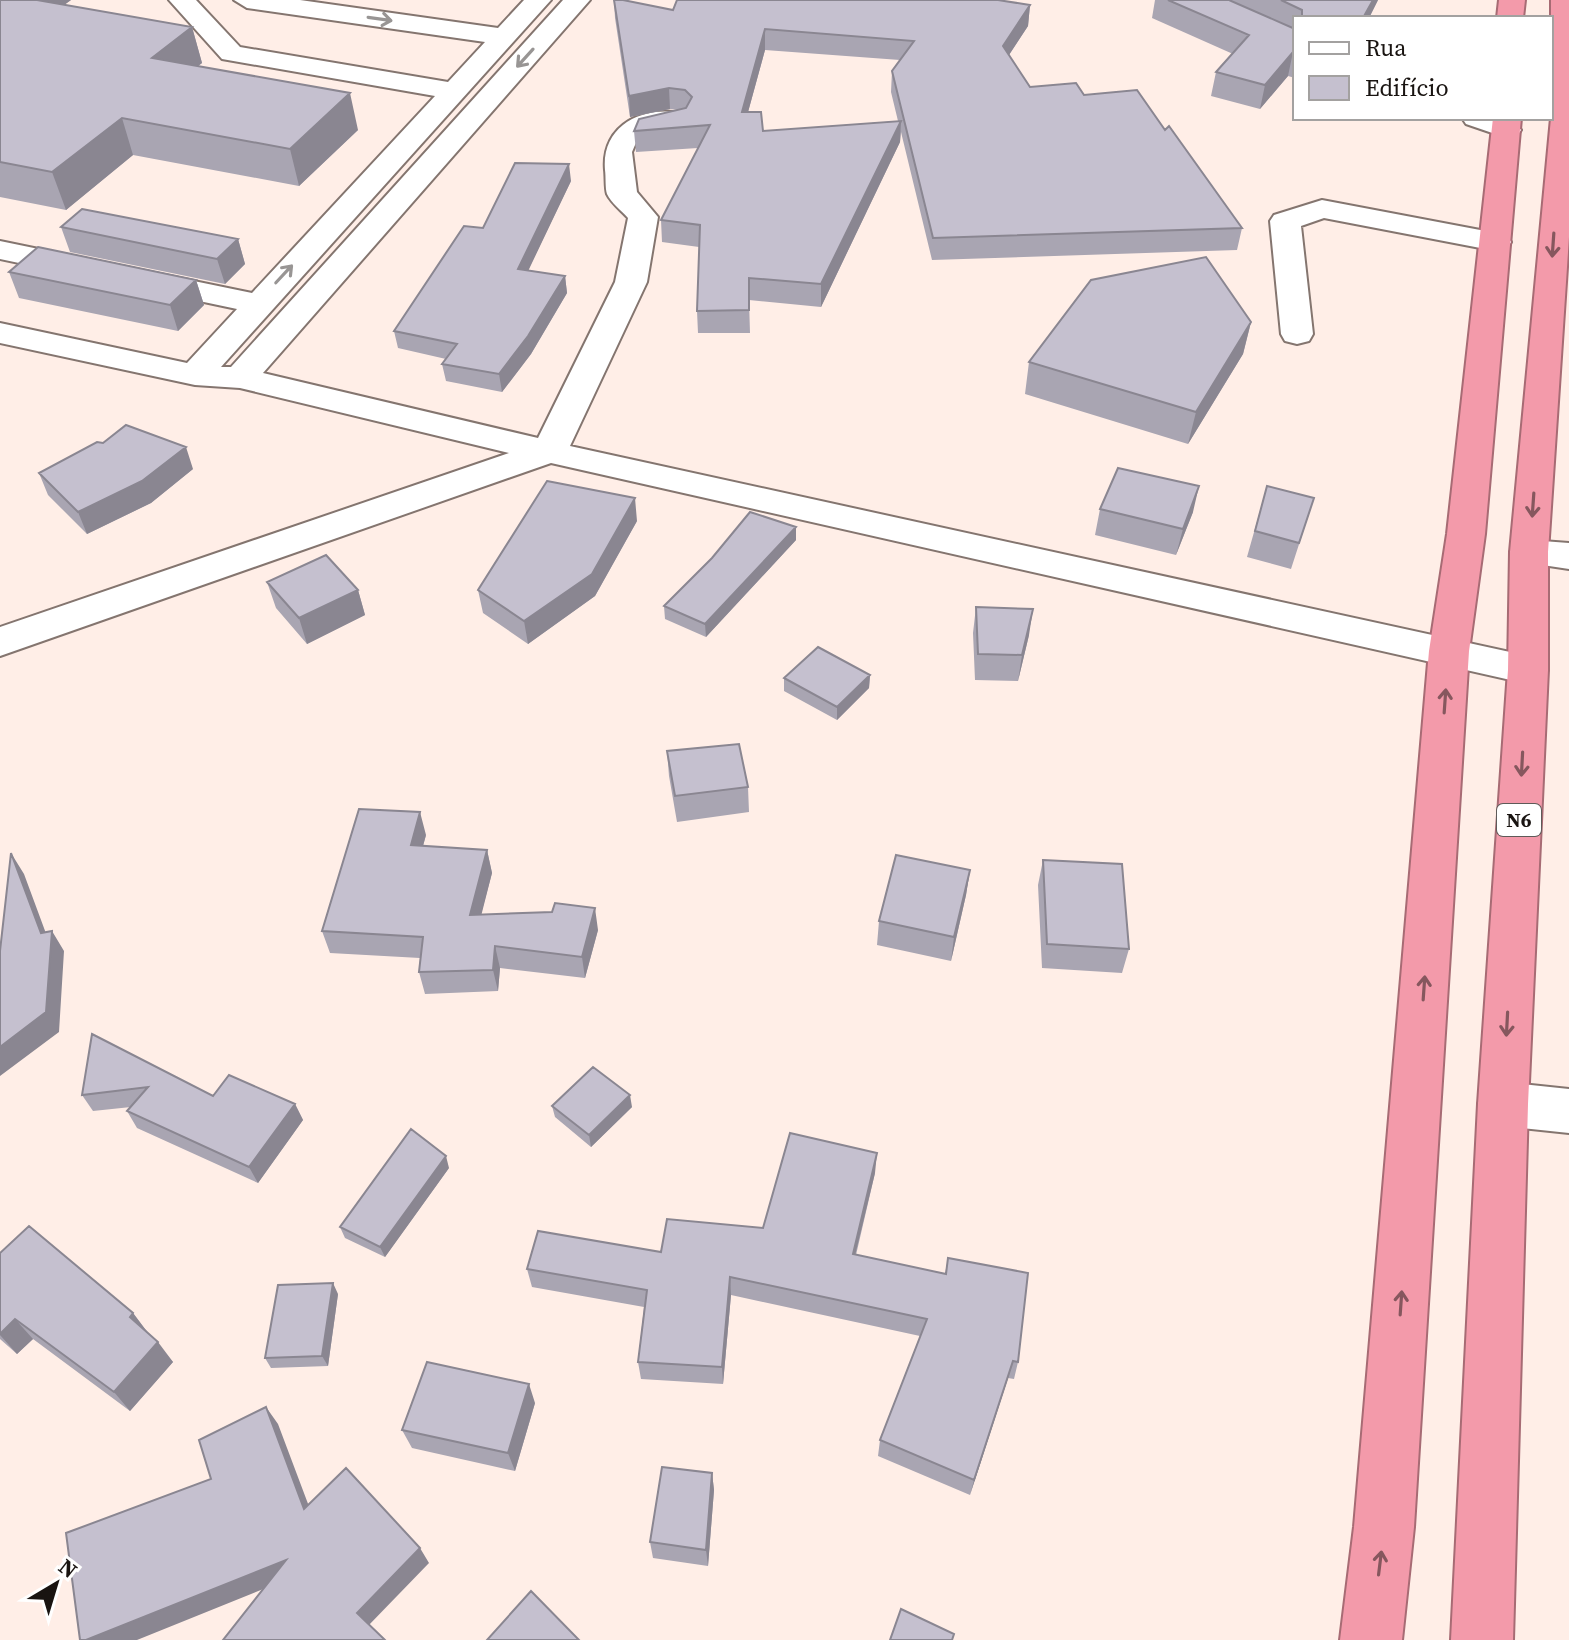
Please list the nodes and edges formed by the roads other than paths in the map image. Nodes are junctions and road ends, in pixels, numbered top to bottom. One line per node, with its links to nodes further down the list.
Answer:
1 (182, 0): 8 (street)
2 (247, 0): 6 (street, one-way to 6)
3 (538, 0): 6 (street)
4 (577, 0): 17 (street, one-way to 17)
5 (1564, 0): 7 (highway, N6)
6 (503, 37): 8 (street)
7 (1568, 67): 19 (highway, N6, one-way to 19)
8 (453, 91): 13 (street, one-way to 8)
9 (676, 120): 18 (street)
10 (1497, 122): 11 (highway)
11 (1496, 242): 15 (street); 21 (highway)
12 (0, 250): 13 (street)
13 (257, 304): 16 (street)
14 (0, 333): 16 (street)
15 (1297, 334)
16 (195, 375): 17 (street)
17 (240, 378): 18 (street)
18 (549, 452): 20 (street); 21 (street)
19 (1549, 554): 22 (highway, N6)
20 (0, 642)
21 (1449, 651): 22 (street); 25 (highway, one-way to 21)
22 (1528, 670): 23 (highway, N6, one-way to 23)
23 (1503, 1104): 24 (street); 26 (highway, N6)
24 (1569, 1111)
25 (1371, 1640)
26 (1482, 1640)

